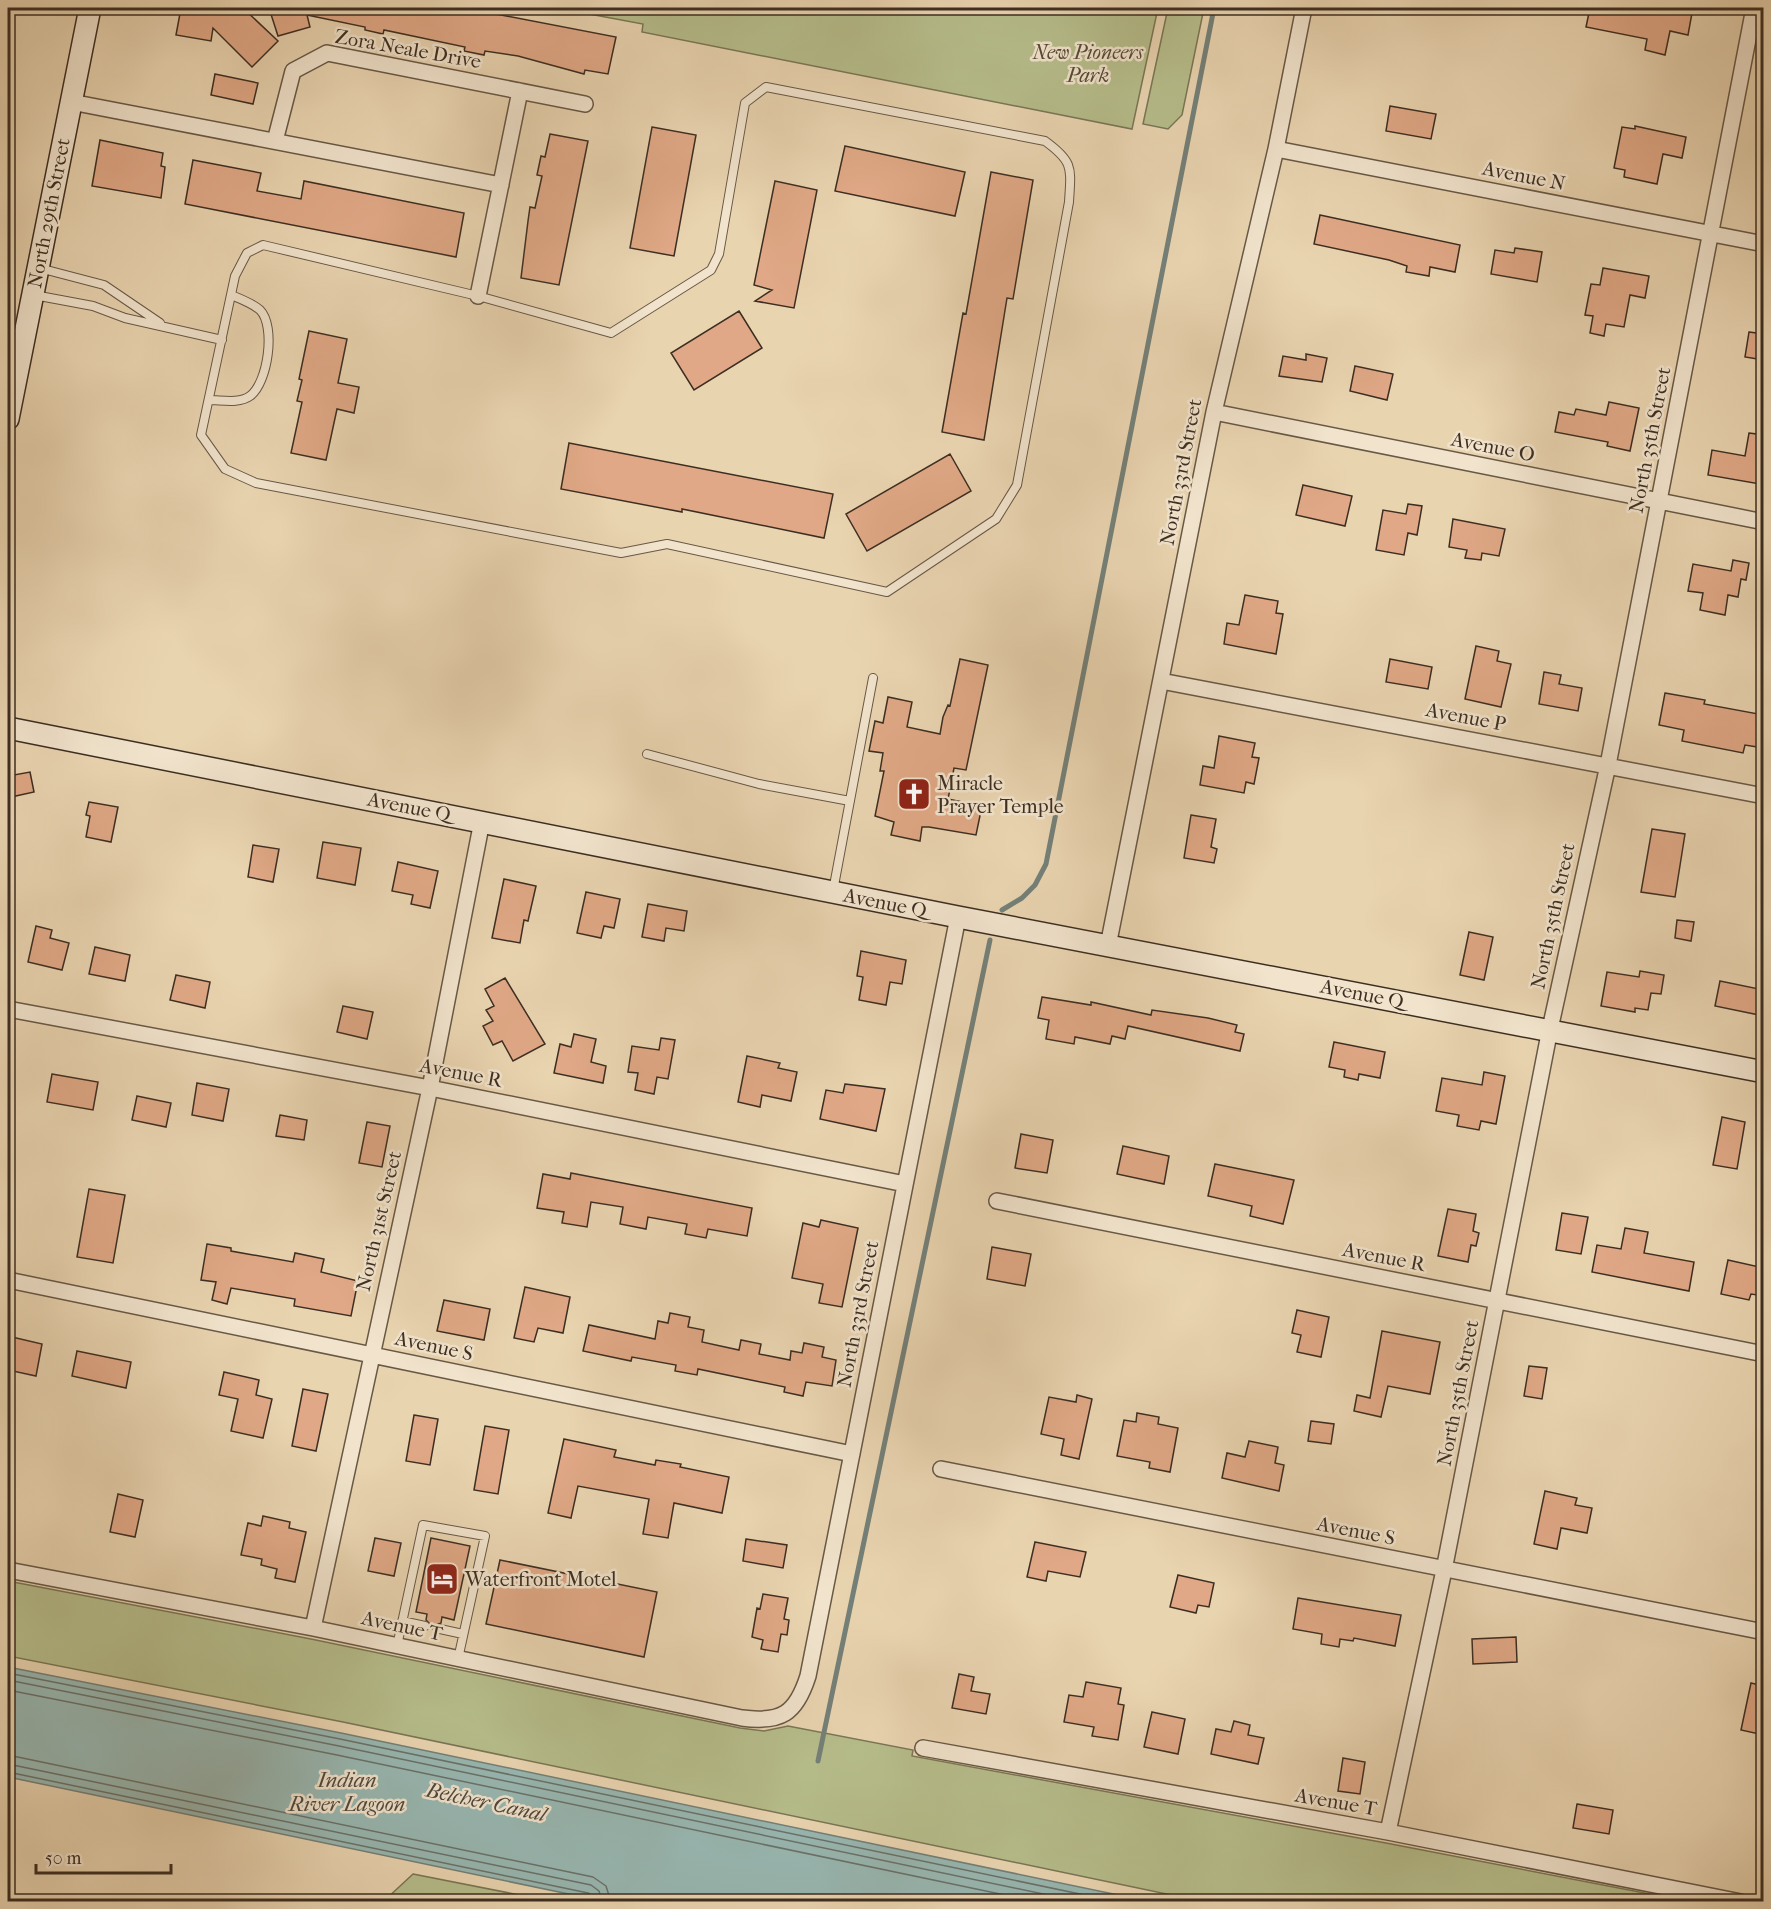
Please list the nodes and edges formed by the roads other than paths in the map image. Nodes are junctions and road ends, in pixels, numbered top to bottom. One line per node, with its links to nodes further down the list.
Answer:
1 (90, 8): 5 (street, North 29th Street)
2 (1304, 8): 8 (street, North 33rd Street)
3 (1754, 8): 10 (street, North 35th Street)
4 (520, 91): 6 (street, Zora Neale Drive); 7 (street, Zora Neale Drive); 9 (street)
5 (71, 102): 7 (street); 12 (street, North 29th Street)
6 (585, 104)
7 (275, 141): 9 (street)
8 (1276, 149): 10 (street, Avenue N); 19 (street, North 33rd Street)
9 (501, 185): 15 (street)
10 (1712, 234): 11 (street, Avenue N); 21 (street, North 35th Street)
11 (1764, 244)
12 (38, 267): 13 (street, North 29th Street); 16 (lane)
13 (32, 295): 16 (lane); 20 (street, North 29th Street)
14 (231, 295): 15 (lane); 17 (lane); 18 (lane)
15 (478, 296): 18 (lane)
16 (164, 326): 17 (lane)
17 (222, 340): 18 (lane)
18 (209, 400)
19 (1214, 412): 21 (street, Avenue O); 24 (street, North 33rd Street)
20 (8, 419)
21 (1659, 502): 22 (street, Avenue O); 27 (street, North 35th Street)
22 (1764, 522)
23 (873, 678): 29 (lane)
24 (1161, 681): 27 (street, Avenue P); 33 (street, North 33rd Street)
25 (8, 728): 30 (street, Avenue Q)
26 (647, 754): 29 (lane)
27 (1608, 765): 28 (street, Avenue P); 35 (street, North 35th Street)
28 (1764, 796)
29 (850, 801): 31 (lane)
30 (482, 821): 31 (street, Avenue Q); 37 (street, North 31st Street)
31 (832, 892): 32 (street, Avenue Q)
32 (958, 917): 33 (street, Avenue Q); 38 (street, North 33rd Street)
33 (1108, 946): 35 (street, Avenue Q)
34 (8, 1009): 37 (street, Avenue R)
35 (1550, 1029): 36 (street, Avenue Q); 41 (street, North 35th Street)
36 (1764, 1072)
37 (430, 1088): 38 (street, Avenue R); 42 (street, North 31st Street)
38 (905, 1184): 44 (street, North 33rd Street)
39 (997, 1201): 41 (street, Avenue R)
40 (8, 1280): 42 (street, Avenue S)
41 (1497, 1301): 43 (street, Avenue R); 47 (street, North 35th Street)
42 (371, 1354): 44 (street, Avenue S); 50 (street, North 31st Street)
43 (1764, 1354)
44 (852, 1454): 56 (street, North 33rd Street)
45 (941, 1469): 47 (street, Avenue S)
46 (8, 1570): 50 (street, Avenue T)
47 (1444, 1570): 52 (street, Avenue S); 58 (street, North 35th Street)
48 (402, 1621): 49 (lane); 53 (lane); 54 (lane)
49 (425, 1626)
50 (313, 1628): 54 (street, Avenue T)
51 (440, 1629): 53 (lane)
52 (1764, 1632)
53 (463, 1634): 55 (lane)
54 (397, 1646): 55 (street, Avenue T)
55 (458, 1659): 56 (street, Avenue T)
56 (787, 1713)
57 (923, 1748): 58 (street, Avenue T)
58 (1388, 1832): 59 (street, Avenue T)
59 (1741, 1902)

